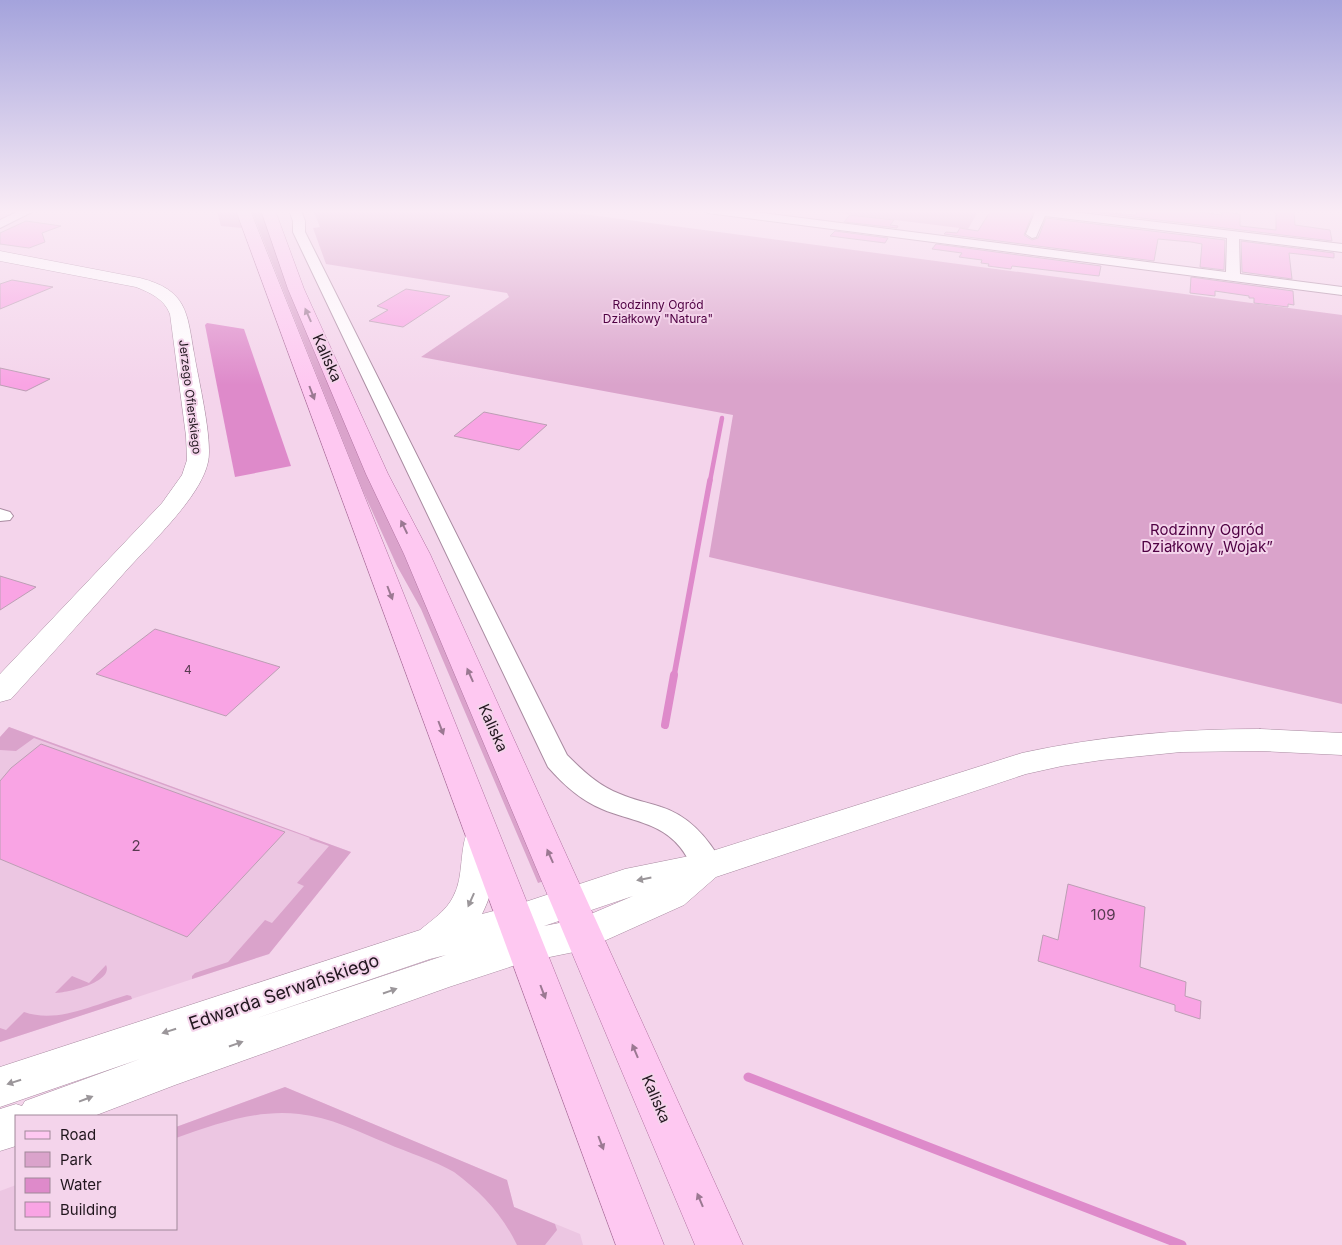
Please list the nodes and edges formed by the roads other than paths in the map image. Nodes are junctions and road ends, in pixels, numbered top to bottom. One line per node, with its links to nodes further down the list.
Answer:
1 (63, 268): 9 (street, Jerzego Ofierskiego)
2 (265, 268): 11 (main road, Kaliska, one-way to 11)
3 (288, 268): 13 (main road, Kaliska, one-way to 3)
4 (317, 268): 12 (street, Kaliska)
5 (1163, 268): 7 (street)
6 (1233, 268): 7 (street)
7 (1233, 277): 8 (street)
8 (1342, 291)
9 (0, 692)
10 (1342, 744): 12 (street, Edwarda Serwańskiego)
11 (482, 835): 14 (main road, Kaliska); 15 (street, one-way to 15)
12 (709, 866): 13 (street, Edwarda Serwańskiego)
13 (577, 917): 14 (street, Edwarda Serwańskiego); 21 (main road, Kaliska, one-way to 13)
14 (521, 934): 15 (street, Edwarda Serwańskiego); 17 (street, Edwarda Serwańskiego, one-way to 14); 20 (main road, Kaliska, one-way to 20)
15 (430, 943): 16 (street, Edwarda Serwańskiego, one-way to 16)
16 (0, 1087)
17 (43, 1115)
18 (15, 1125): 19 (street)
19 (0, 1130)
20 (640, 1245)
21 (719, 1245)

